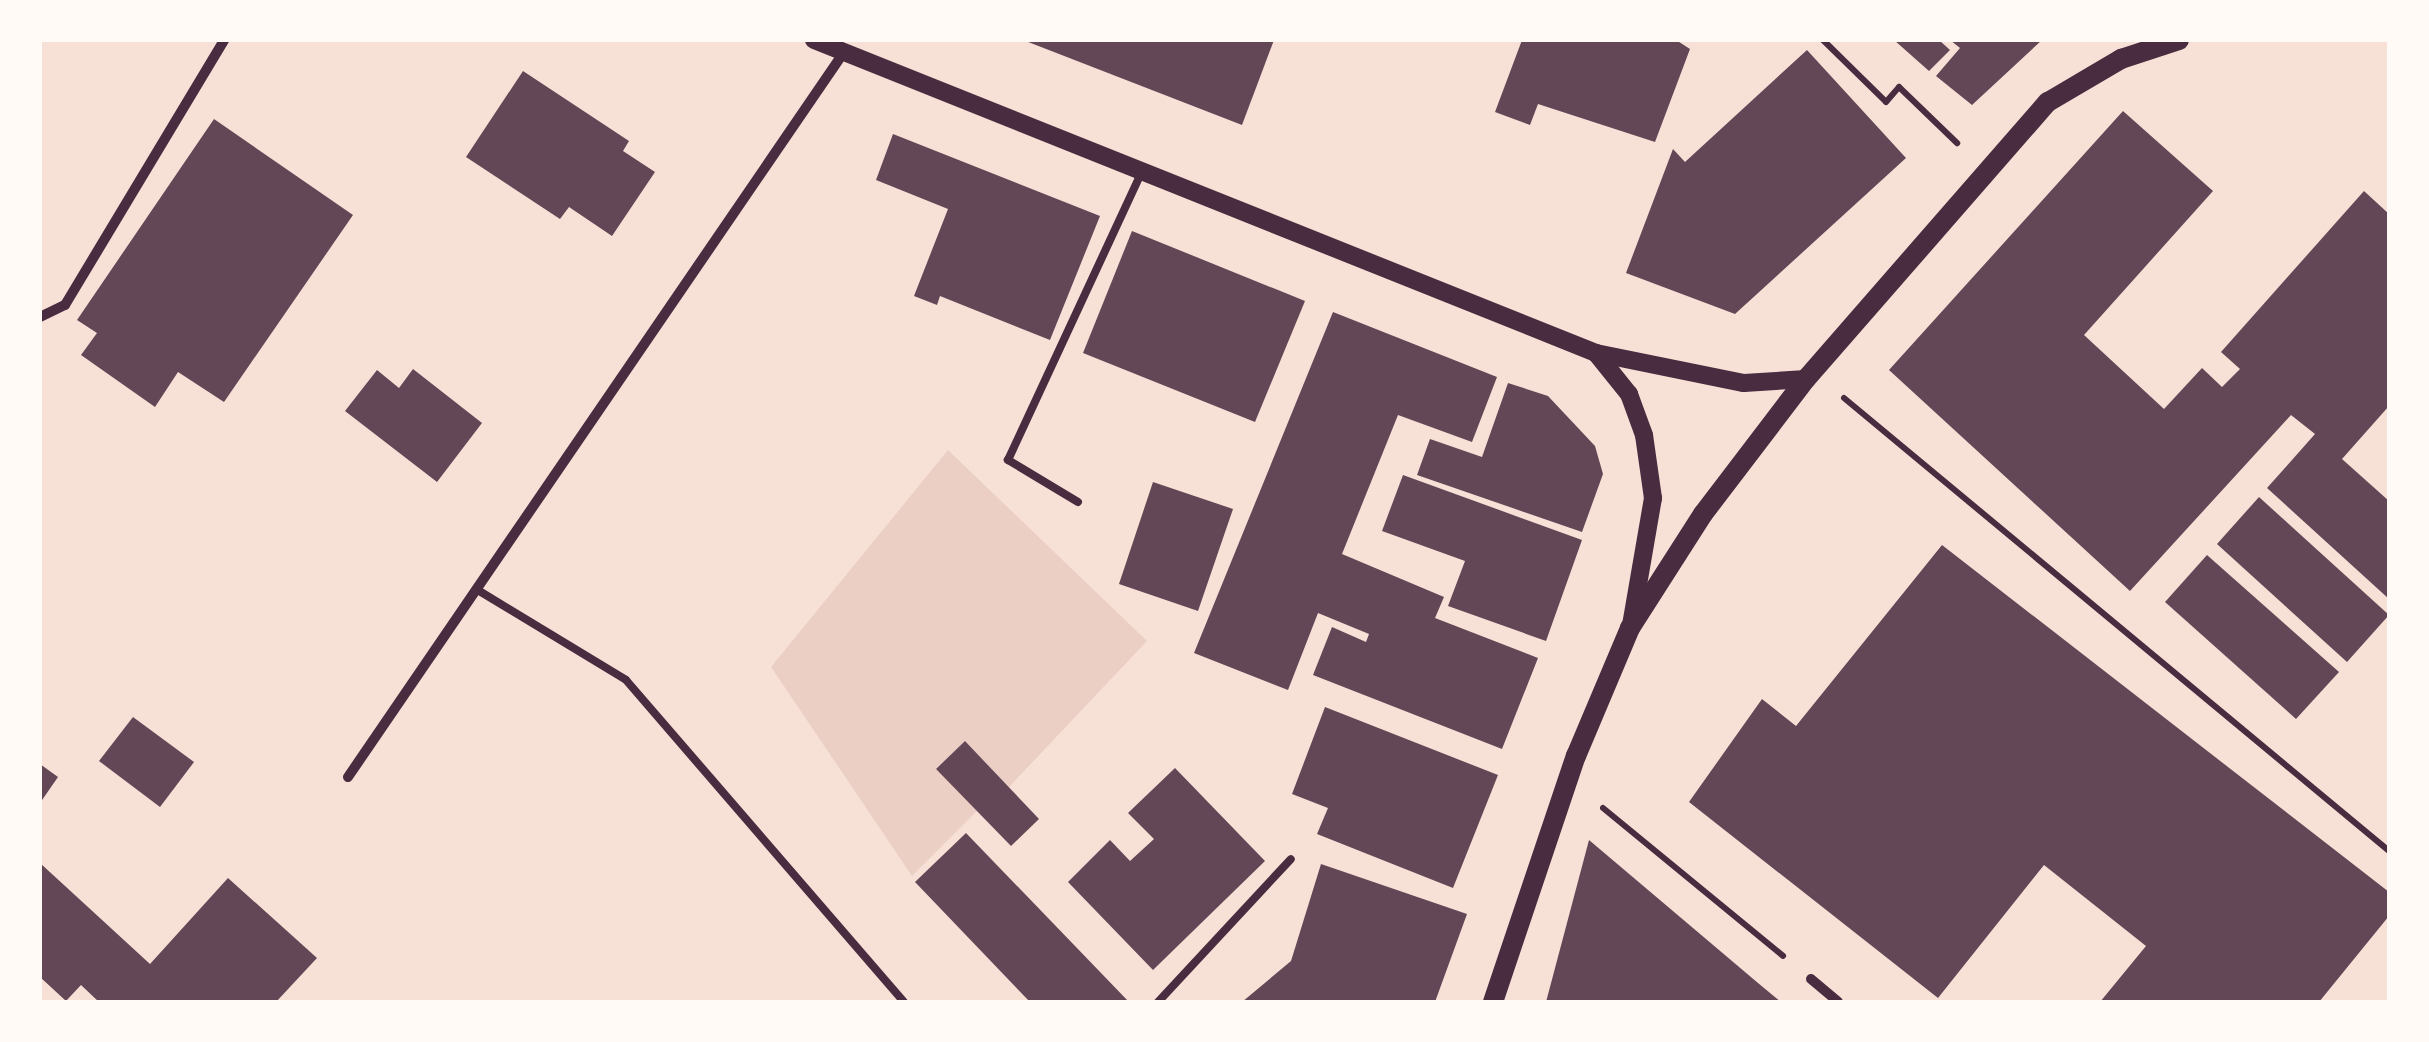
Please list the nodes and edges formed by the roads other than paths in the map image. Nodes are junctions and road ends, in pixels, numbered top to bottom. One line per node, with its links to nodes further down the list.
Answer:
1 (224, 40): 6 (street)
2 (814, 40): 4 (street)
3 (2179, 40): 8 (main road)
4 (844, 52): 5 (street); 10 (street)
5 (1142, 171): 7 (street); 9 (lane)
6 (40, 317)
7 (1596, 352): 8 (street); 11 (street)
8 (1810, 375): 11 (main road)
9 (1078, 502)
10 (476, 589): 12 (street); 15 (lane)
11 (1630, 628): 17 (main road)
12 (348, 777)
13 (1291, 859): 16 (lane)
14 (1811, 979): 18 (street)
15 (904, 1002)
16 (1158, 1002)
17 (1493, 1002)
18 (1838, 1002)

